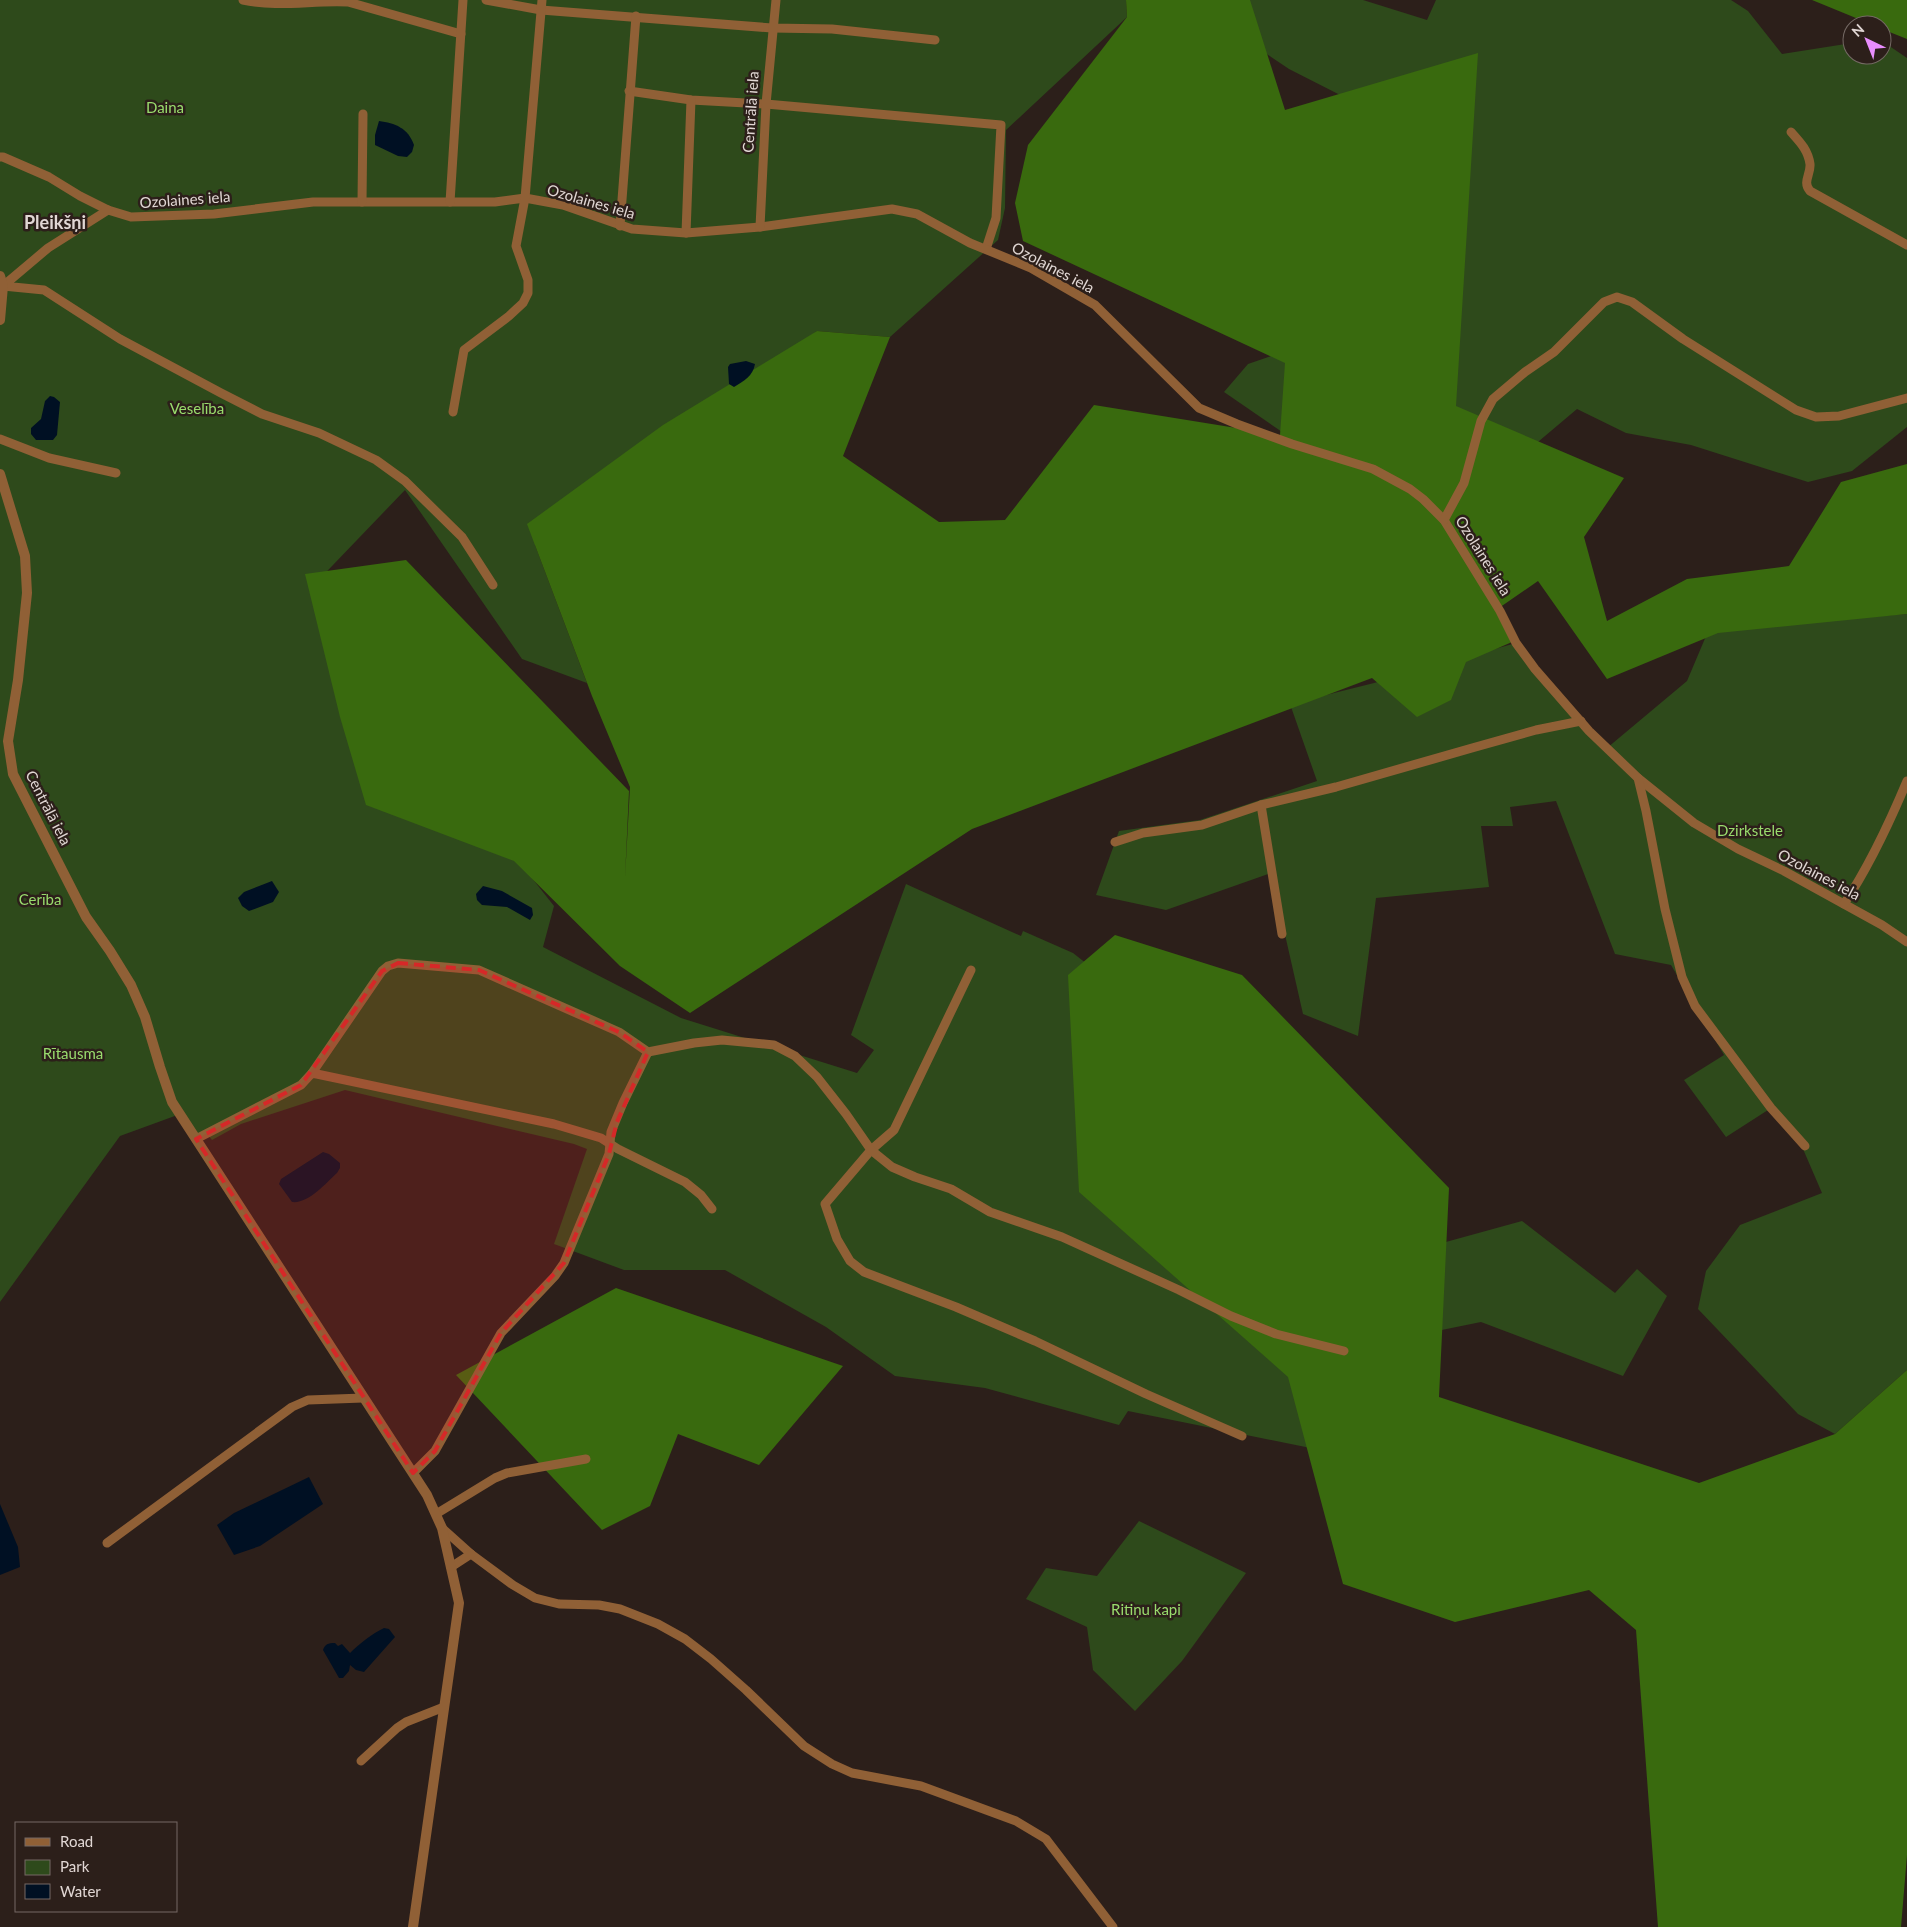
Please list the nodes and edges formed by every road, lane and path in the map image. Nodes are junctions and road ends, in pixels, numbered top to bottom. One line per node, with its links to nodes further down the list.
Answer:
1 (243, 0): 9 (street)
2 (463, 0): 9 (street)
3 (486, 0): 6 (street)
4 (542, 0): 6 (street)
5 (776, 0): 8 (street, Centrālā iela)
6 (541, 10): 7 (street); 17 (street)
7 (636, 16): 8 (street); 11 (street)
8 (772, 28): 10 (street); 13 (street, Centrālā iela)
9 (461, 34): 19 (street)
10 (935, 40)
11 (629, 91): 12 (street); 21 (street)
12 (691, 100): 13 (street); 23 (street)
13 (766, 104): 22 (street, Centrālā iela); 25 (street)
14 (363, 114): 18 (street)
15 (1791, 132): 24 (street)
16 (0, 157): 20 (street, Ozolaines iela)
17 (525, 198): 19 (street, Ozolaines iela); 21 (street, Ozolaines iela); 29 (street)
18 (362, 202): 19 (street, Ozolaines iela); 20 (street, Ozolaines iela)
19 (450, 202)
20 (108, 210): 26 (street)
21 (620, 226): 23 (street, Ozolaines iela)
22 (760, 227): 23 (street, Ozolaines iela); 25 (street, Ozolaines iela)
23 (686, 233)
24 (1907, 245)
25 (986, 249): 33 (street, Ozolaines iela)
26 (2, 281): 27 (street); 34 (street)
27 (0, 320)
28 (1907, 398): 33 (street)
29 (453, 412)
30 (0, 439): 31 (street)
31 (116, 473)
32 (0, 474): 46 (street, Centrālā iela)
33 (1444, 520): 35 (street, Ozolaines iela)
34 (493, 585)
35 (1581, 721): 36 (street, Ozolaines iela); 38 (street)
36 (1638, 778): 40 (street, Ozolaines iela); 48 (street)
37 (1907, 781): 40 (street)
38 (1261, 805): 39 (street); 41 (street)
39 (1115, 842)
40 (1844, 904): 42 (street, Ozolaines iela)
41 (1282, 934)
42 (1907, 942)
43 (971, 970): 49 (street)
44 (648, 1052): 45 (street); 47 (street); 49 (street)
45 (312, 1073): 46 (street); 47 (street)
46 (196, 1139): 52 (street, Centrālā iela)
47 (610, 1144): 50 (street); 55 (street)
48 (1805, 1146)
49 (871, 1150): 51 (street); 53 (street)
50 (712, 1209)
51 (1344, 1351)
52 (363, 1398): 55 (street, Centrālā iela); 58 (street)
53 (1242, 1436)
54 (586, 1459): 56 (street)
55 (413, 1474): 56 (street, Centrālā iela)
56 (436, 1514): 57 (street, Centrālā iela)
57 (442, 1528): 59 (street); 60 (street, Centrālā iela)
58 (108, 1543)
59 (472, 1554): 60 (street); 64 (street)
60 (451, 1567): 61 (street, Centrālā iela)
61 (444, 1707): 62 (street); 63 (street, Centrālā iela)
62 (362, 1762)
63 (413, 1927)
64 (1113, 1927)

